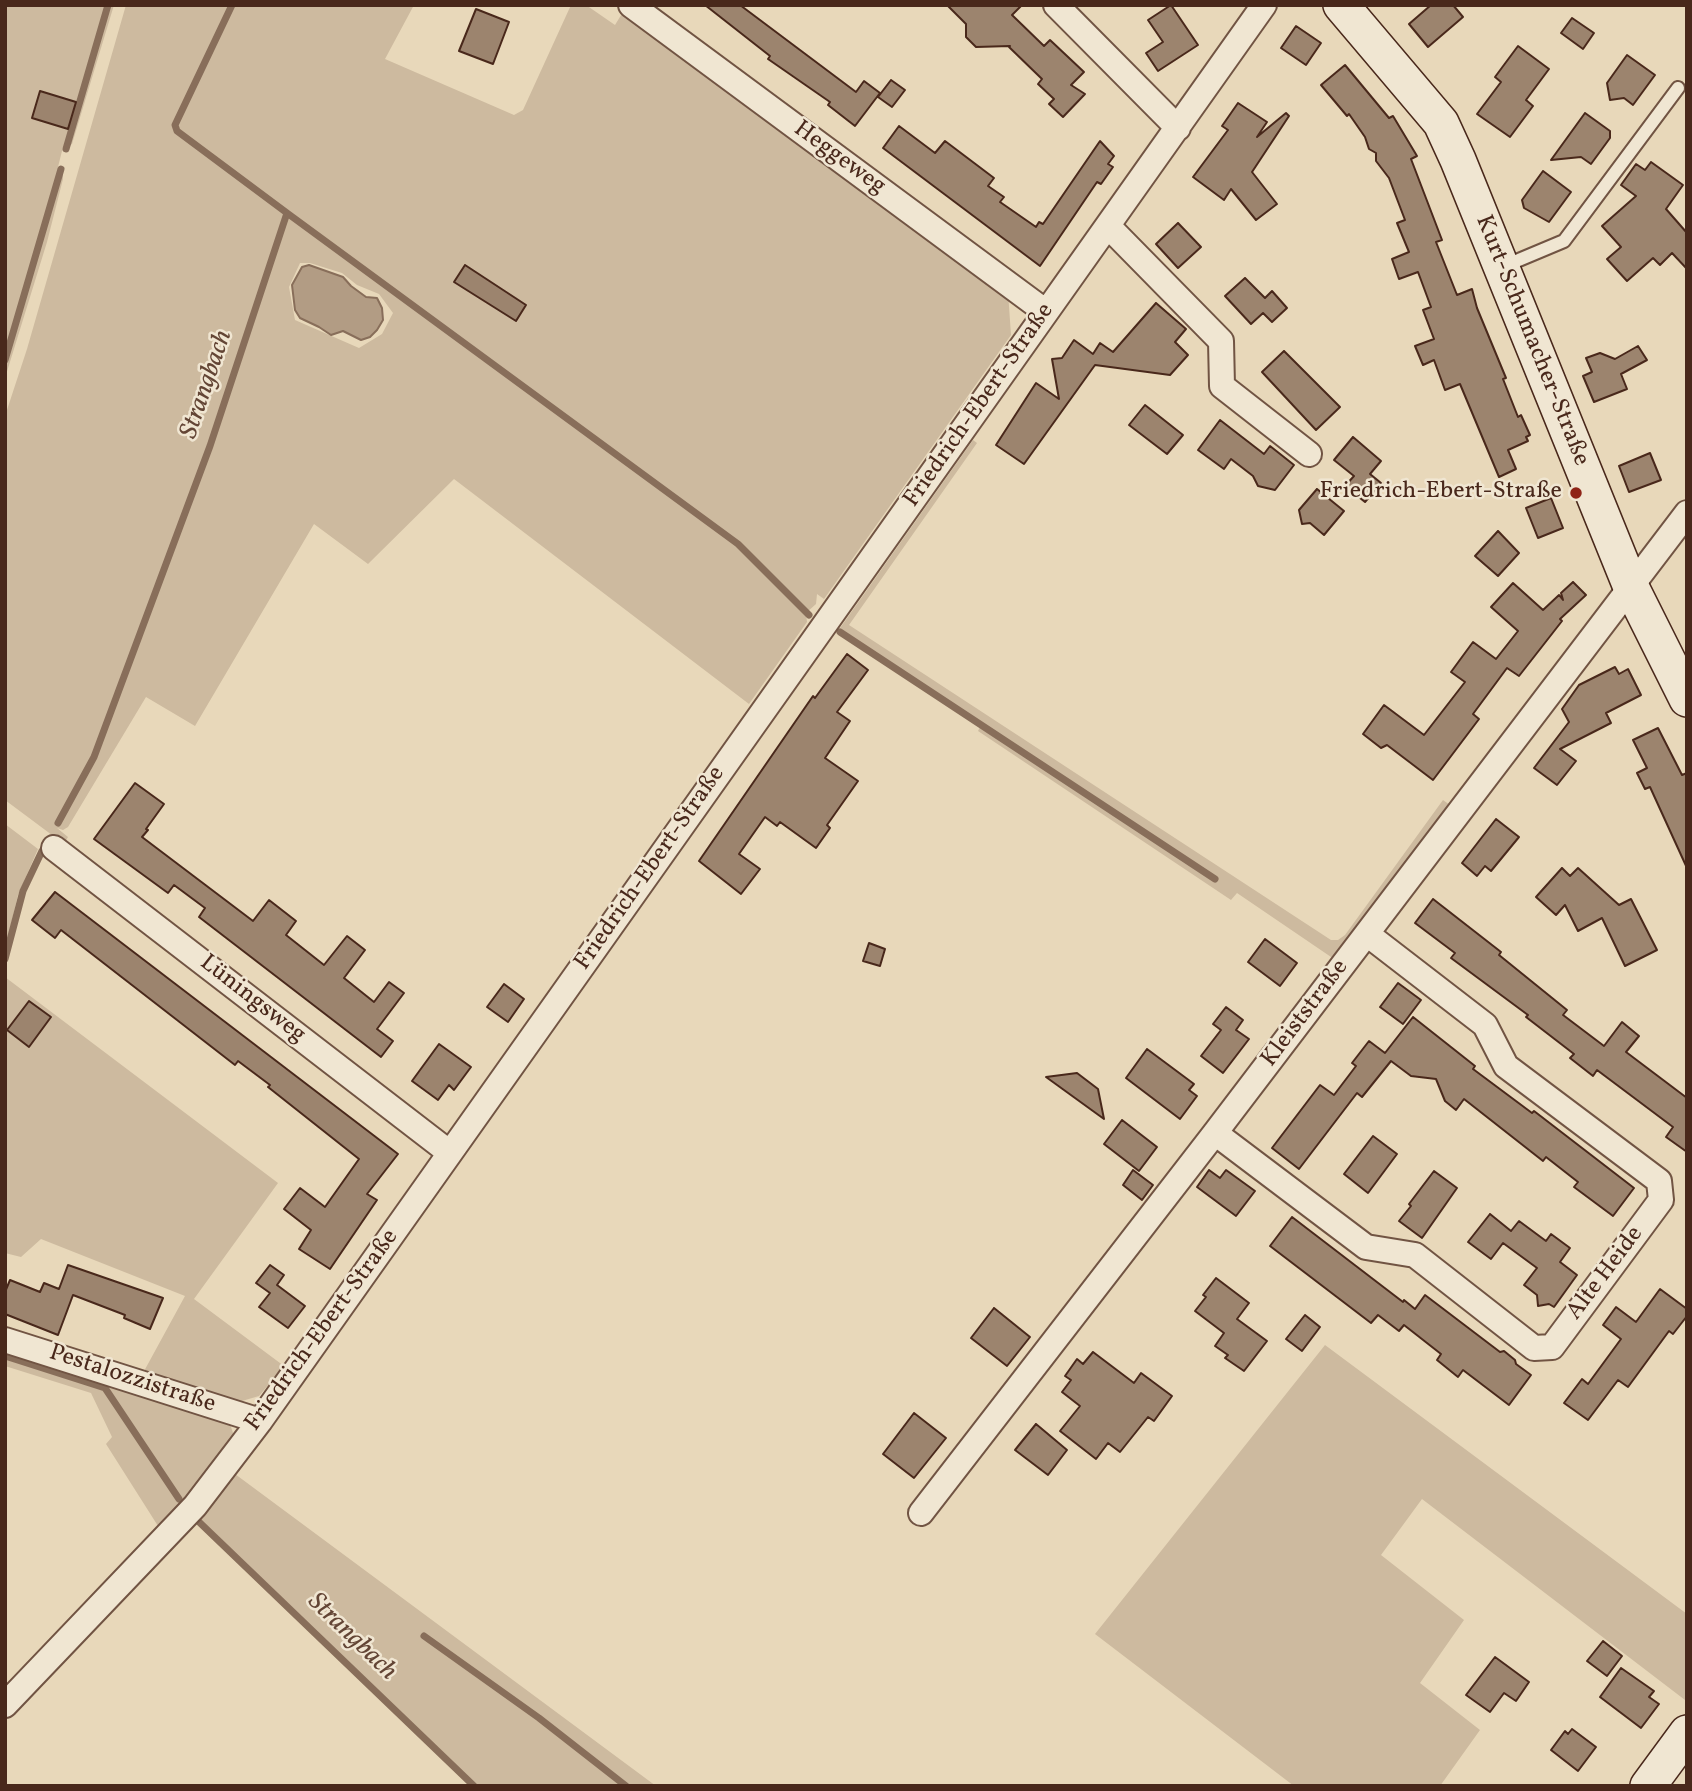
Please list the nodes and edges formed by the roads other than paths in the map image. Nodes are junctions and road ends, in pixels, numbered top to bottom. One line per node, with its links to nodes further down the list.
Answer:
1 (631, 5): 9 (street, Heggeweg)
2 (1056, 5): 6 (street)
3 (1264, 5): 6 (street, Friedrich-Ebert-Straße)
4 (1341, 5): 8 (street, Kurt-Schumacher-Straße)
5 (1678, 88): 8 (lane)
6 (1178, 128): 7 (street, Friedrich-Ebert-Straße)
7 (1108, 226): 9 (street, Friedrich-Ebert-Straße); 10 (street)
8 (1502, 267): 12 (street, Kurt-Schumacher-Straße)
9 (1046, 312): 17 (street, Friedrich-Ebert-Straße)
10 (1309, 453)
11 (1687, 513): 12 (street, Kleiststraße)
12 (1631, 587): 13 (street, Kurt-Schumacher-Straße); 15 (street, Kleiststraße)
13 (1687, 699)
14 (54, 848): 17 (street, Lüningsweg)
15 (1367, 934): 16 (street, Kleiststraße); 16 (street, Alte Heide)
16 (1215, 1133): 20 (street, Kleiststraße)
17 (450, 1153): 19 (street, Friedrich-Ebert-Straße)
18 (5, 1340): 19 (street, Pestalozzistraße)
19 (260, 1421): 21 (street, Friedrich-Ebert-Straße)
20 (921, 1513)
21 (5, 1705)
22 (1687, 1733): 23 (street)
23 (1648, 1786)

